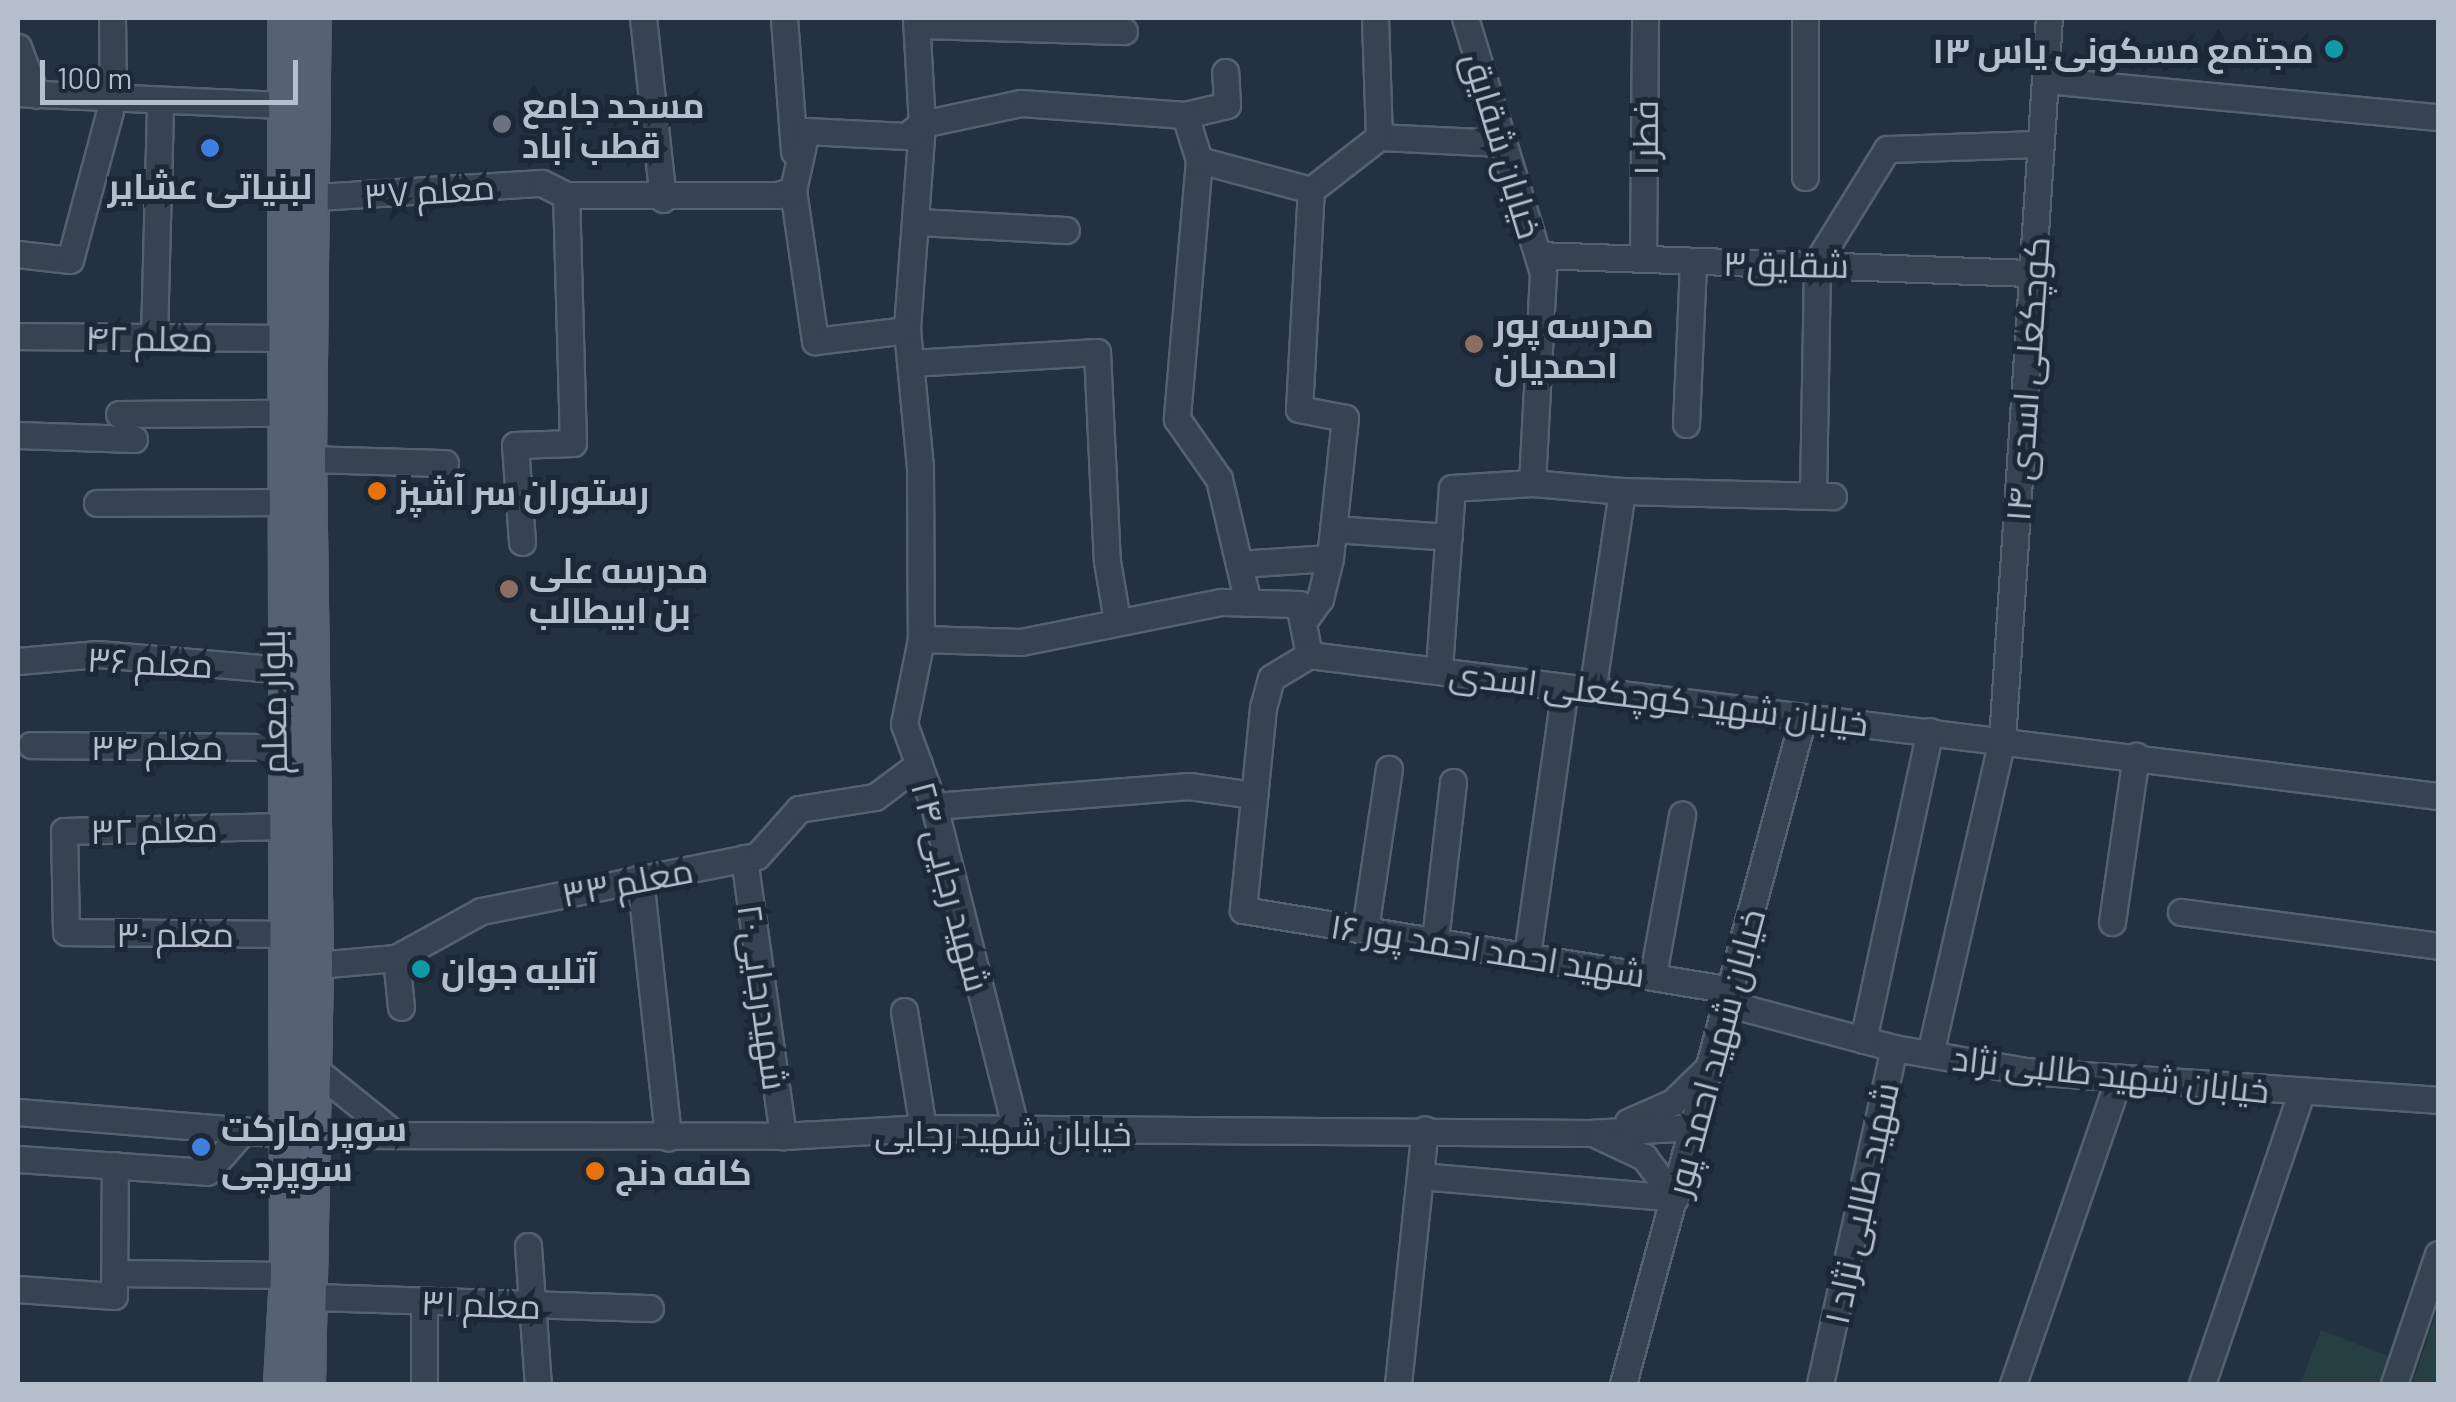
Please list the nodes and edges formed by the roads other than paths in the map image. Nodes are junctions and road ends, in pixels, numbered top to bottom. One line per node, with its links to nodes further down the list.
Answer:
1 (112, 18): 17 (street)
2 (285, 18): 19 (main road, بلوار معلم)
3 (314, 18): 31 (main road, بلوار معلم)
4 (784, 18): 28 (street)
5 (1375, 18): 23 (street)
6 (1465, 18): 24 (street, خیابان شقایق)
7 (1644, 18): 36 (street, فطر ۱)
8 (1805, 18): 27 (street)
9 (2048, 18): 15 (street, کوچکعلی اسدی ۱۴)
10 (643, 19): 32 (street)
11 (917, 21): 12 (street); 22 (street, شهید رجایی ۲۴)
12 (1124, 31)
13 (18, 47): 16 (street)
14 (1225, 72): 20 (street)
15 (2044, 80): 21 (street); 25 (street, کوچکعلی اسدی ۱۴)
16 (27, 94): 17 (street)
17 (113, 98): 18 (street); 35 (street)
18 (160, 101): 19 (street); 44 (street)
19 (286, 105): 41 (main road, بلوار معلم)
20 (1185, 115): 22 (street); 26 (street)
21 (2438, 117)
22 (922, 124): 28 (street); 33 (street, شهید رجایی ۲۴)
23 (1378, 137): 24 (street); 29 (street)
24 (1503, 143): 39 (street, خیابان شقایق)
25 (2041, 144): 38 (street); 40 (street, کوچکعلی اسدی ۱۴)
26 (1199, 160): 29 (street); 62 (street)
27 (1805, 177)
28 (794, 187): 32 (street); 42 (street)
29 (1311, 190): 58 (street)
30 (566, 195): 31 (street, معلم ۳۷); 32 (street); 60 (street)
31 (316, 197): 41 (main road, بلوار معلم)
32 (664, 199)
33 (917, 222): 34 (street); 42 (street, شهید رجایی ۲۴)
34 (1066, 230)
35 (18, 254)
36 (1643, 259): 37 (street, شقایق۳); 39 (street, شقایق۳)
37 (1693, 261): 38 (street, شقایق۳); 49 (street)
38 (1818, 262): 40 (street, شقایق۳); 55 (street)
39 (1540, 264): 54 (street)
40 (2034, 273): 75 (street, کوچکعلی اسدی ۱۴)
41 (300, 285): 45 (main road, بلوار معلم); 52 (main road, بلوار معلم)
42 (907, 330): 46 (street, شهید رجایی ۲۴)
43 (18, 336): 44 (street, معلم ۴۲)
44 (154, 337): 45 (street, معلم ۴۲)
45 (282, 338): 47 (main road, بلوار معلم)
46 (911, 363): 64 (street); 66 (street, شهید رجایی ۲۴)
47 (282, 413): 48 (street); 56 (main road, بلوار معلم)
48 (119, 414)
49 (1686, 424)
50 (18, 435): 51 (street)
51 (134, 439)
52 (309, 459): 53 (street); 98 (main road, بلوار معلم)
53 (445, 463)
54 (1532, 483): 55 (street); 59 (street)
55 (1622, 491): 72 (street)
56 (282, 502): 57 (street); 70 (main road, بلوار معلم)
57 (97, 503)
58 (1333, 529): 59 (street); 61 (street)
59 (1449, 538): 69 (street)
60 (522, 542)
61 (1330, 558): 62 (street); 65 (street)
62 (1239, 564): 63 (street)
63 (1248, 603): 64 (street); 65 (street)
64 (1117, 621): 66 (street)
65 (1302, 622): 67 (street)
66 (921, 639): 79 (street, شهید رجایی ۲۴)
67 (1309, 654): 69 (street, خیابان شهید کوچکعلی اسدی); 82 (street)
68 (18, 661): 70 (street, معلم ۳۶)
69 (1439, 668): 71 (street, خیابان شهید کوچکعلی اسدی)
70 (284, 670): 77 (main road, بلوار معلم)
71 (1565, 689): 72 (street, خیابان شهید کوچکعلی اسدی); 96 (street)
72 (1592, 691): 73 (street, خیابان شهید کوچکعلی اسدی)
73 (1803, 718): 74 (street, خیابان شهید کوچکعلی اسدی); 100 (street, خیابان شهید احمد پور)
74 (1930, 731): 75 (street, خیابان شهید کوچکعلی اسدی); 103 (street)
75 (2002, 740): 78 (street, خیابان شهید کوچکعلی اسدی); 105 (street, کوچکعلی اسدی ۱۴)
76 (31, 744): 77 (street, معلم ۳۴)
77 (284, 747): 86 (main road, بلوار معلم)
78 (2136, 756): 83 (street, خیابان شهید کوچکعلی اسدی); 90 (street)
79 (918, 764): 84 (street, شهید رجایی ۲۴); 87 (street, معلم ۳۳)
80 (1389, 769): 91 (street)
81 (1453, 782): 94 (street)
82 (1254, 795): 84 (street); 91 (street, شهید احمد احمد پور ۱۶)
83 (2438, 796)
84 (934, 806): 116 (street, شهید رجایی ۲۴)
85 (1682, 814): 99 (street)
86 (284, 826): 92 (street, معلم ۳۲); 93 (main road, بلوار معلم)
87 (744, 858): 88 (street, معلم ۳۳); 120 (street, شهیدرجایی۲۰)
88 (640, 878): 97 (street, معلم ۳۳); 121 (street)
89 (2181, 912): 95 (street)
90 (2112, 922)
91 (1365, 929): 94 (street, شهید احمد احمد پور ۱۶)
92 (66, 932): 93 (street, معلم ۳۰)
93 (284, 934): 118 (main road, بلوار معلم)
94 (1435, 940): 96 (street, شهید احمد احمد پور ۱۶)
95 (2438, 946)
96 (1527, 955): 99 (street, شهید احمد احمد پور ۱۶)
97 (396, 958): 98 (street, معلم ۳۳); 101 (street)
98 (316, 965): 107 (main road, بلوار معلم)
99 (1653, 974): 100 (street, شهید احمد احمد پور ۱۶)
100 (1731, 997): 103 (street, خیابان شهید طالبی نژاد); 106 (street, خیابان شهید احمد پور)
101 (401, 1007)
102 (904, 1011): 113 (street)
103 (1863, 1040): 104 (street, خیابان شهید طالبی نژاد)
104 (1894, 1048): 105 (street, خیابان شهید طالبی نژاد); 142 (street, شهید طالبی نژاد ۱)
105 (1930, 1054): 108 (street, خیابان شهید طالبی نژاد)
106 (1712, 1065): 112 (street, خیابان شهید احمد پور); 117 (street)
107 (312, 1067): 118 (main road, بلوار معلم); 119 (street)
108 (2119, 1078): 109 (street, خیابان شهید طالبی نژاد); 135 (street)
109 (2302, 1091): 110 (street, خیابان شهید طالبی نژاد); 143 (street)
110 (2438, 1101)
111 (18, 1112): 115 (street, خیابان شهید رجایی)
112 (1694, 1126): 117 (street, خیابان شهید رجایی); 125 (street, خیابان شهید احمد پور)
113 (923, 1128): 116 (street, خیابان شهید رجایی); 120 (street, خیابان شهید رجایی)
114 (1425, 1129): 116 (street, خیابان شهید رجایی); 117 (street, خیابان شهید رجایی); 124 (street)
115 (244, 1130): 118 (street, خیابان شهید رجایی); 123 (street)
116 (1017, 1133)
117 (1590, 1133): 125 (street)
118 (299, 1134): 119 (street, خیابان شهید رجایی); 129 (main road, بلوار معلم); 131 (main road, بلوار معلم)
119 (395, 1134): 121 (street, خیابان شهید رجایی)
120 (783, 1136): 121 (street, خیابان شهید رجایی)
121 (668, 1137)
122 (18, 1159): 123 (street)
123 (115, 1165): 128 (street)
124 (1420, 1176): 125 (street); 140 (street)
125 (1675, 1198): 141 (street, خیابان شهید احمد پور)
126 (528, 1246): 133 (street)
127 (2438, 1254): 144 (street)
128 (114, 1272): 129 (street); 130 (street)
129 (287, 1275): 136 (main road, بلوار معلم)
130 (18, 1289)
131 (313, 1297): 132 (street, معلم ۳۱); 137 (main road, بلوار معلم)
132 (424, 1301): 133 (street, معلم ۳۱); 138 (street)
133 (532, 1304): 134 (street, معلم ۳۱); 139 (street)
134 (650, 1308)
135 (2015, 1380)
136 (281, 1384)
137 (308, 1384)
138 (424, 1384)
139 (538, 1384)
140 (1398, 1384)
141 (1623, 1384)
142 (1820, 1384)
143 (2202, 1384)
144 (2394, 1384)

